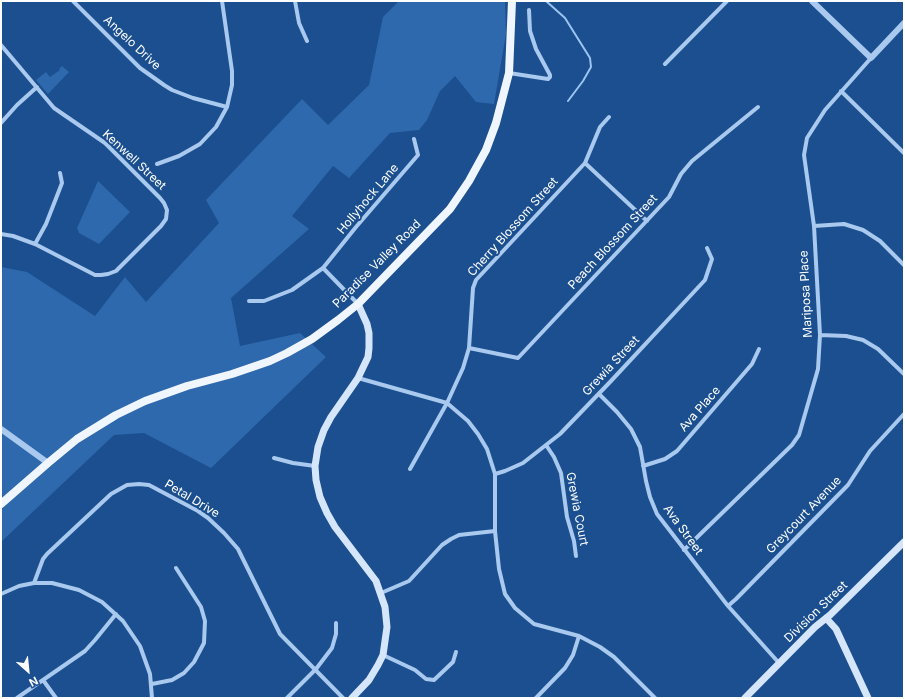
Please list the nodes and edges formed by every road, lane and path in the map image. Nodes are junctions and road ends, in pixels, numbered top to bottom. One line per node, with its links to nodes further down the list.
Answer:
1 (73, 1): 16 (street, Angelo Drive)
2 (222, 1): 16 (street)
3 (295, 1): 9 (street)
4 (512, 1): 13 (main road, Paradise Valley Road)
5 (727, 1): 12 (street)
6 (812, 1): 11 (street)
7 (529, 10): 13 (street)
8 (904, 24): 11 (street, Mariposa Place)
9 (307, 41)
10 (1, 45): 14 (street, Kenwell Street)
11 (871, 58): 15 (street, Mariposa Place)
12 (665, 64)
13 (509, 73): 33 (main road, Paradise Valley Road)
14 (37, 87): 19 (street); 28 (street, Kenwell Street)
15 (841, 91): 21 (street); 26 (street, Mariposa Place)
16 (227, 107): 23 (street)
17 (758, 107): 25 (street, Peach Blossom Street)
18 (609, 117): 22 (street, Cherry Blossom Street)
19 (1, 123)
20 (414, 139): 31 (street, Hollyhock Lane)
21 (904, 153)
22 (584, 163): 25 (street); 35 (street, Cherry Blossom Street)
23 (157, 164)
24 (60, 173): 28 (street)
25 (647, 221): 35 (street, Peach Blossom Street)
26 (814, 226): 30 (street); 34 (street, Mariposa Place)
27 (1, 234): 28 (street, Kenwell Street)
28 (35, 244)
29 (707, 248): 39 (street, Grewia Street)
30 (904, 265)
31 (323, 268): 32 (street, Hollyhock Lane); 33 (street)
32 (249, 301)
33 (358, 304): 38 (main road); 45 (main road, Paradise Valley Road)
34 (820, 335): 37 (street); 53 (street, Mariposa Place)
35 (469, 348): 40 (street, Cherry Blossom Street)
36 (759, 349): 47 (street, Ava Place)
37 (904, 374)
38 (358, 378): 40 (street); 46 (main road)
39 (599, 394): 43 (street, Grewia Street); 47 (street, Ava Street)
40 (446, 402): 48 (street, Cherry Blossom Street); 49 (street)
41 (904, 414): 59 (street, Greycourt Avenue)
42 (1, 429): 45 (street)
43 (546, 445): 49 (street, Grewia Street); 54 (street, Grewia Court)
44 (274, 458): 46 (street)
45 (48, 463): 50 (main road, Paradise Valley Road)
46 (314, 466): 57 (main road)
47 (644, 466): 53 (street, Ava Street)
48 (410, 469)
49 (495, 474): 51 (street)
50 (1, 504)
51 (495, 531): 57 (street); 63 (street)
52 (904, 542): 61 (main road, Division Street)
53 (684, 550): 59 (street, Ava Street)
54 (576, 556)
55 (176, 568): 69 (street)
56 (34, 583): 58 (street); 60 (street); 67 (street, Petal Drive)
57 (381, 593): 65 (main road)
58 (1, 594)
59 (728, 606): 66 (street, Ava Street)
60 (116, 614): 68 (street); 69 (street)
61 (826, 618): 66 (main road, Division Street); 79 (main road)
62 (336, 623): 67 (street)
63 (579, 636): 76 (street); 77 (street)
64 (456, 652): 65 (street)
65 (383, 655): 75 (main road)
66 (779, 663): 78 (main road, Division Street)
67 (316, 669): 73 (street); 74 (street, Petal Drive)
68 (43, 680): 70 (street); 71 (street)
69 (152, 684): 72 (street)
70 (17, 698)
71 (56, 698)
72 (152, 698)
73 (287, 698)
74 (344, 698)
75 (352, 698)
76 (536, 698)
77 (655, 698)
78 (745, 698)
79 (868, 698)

